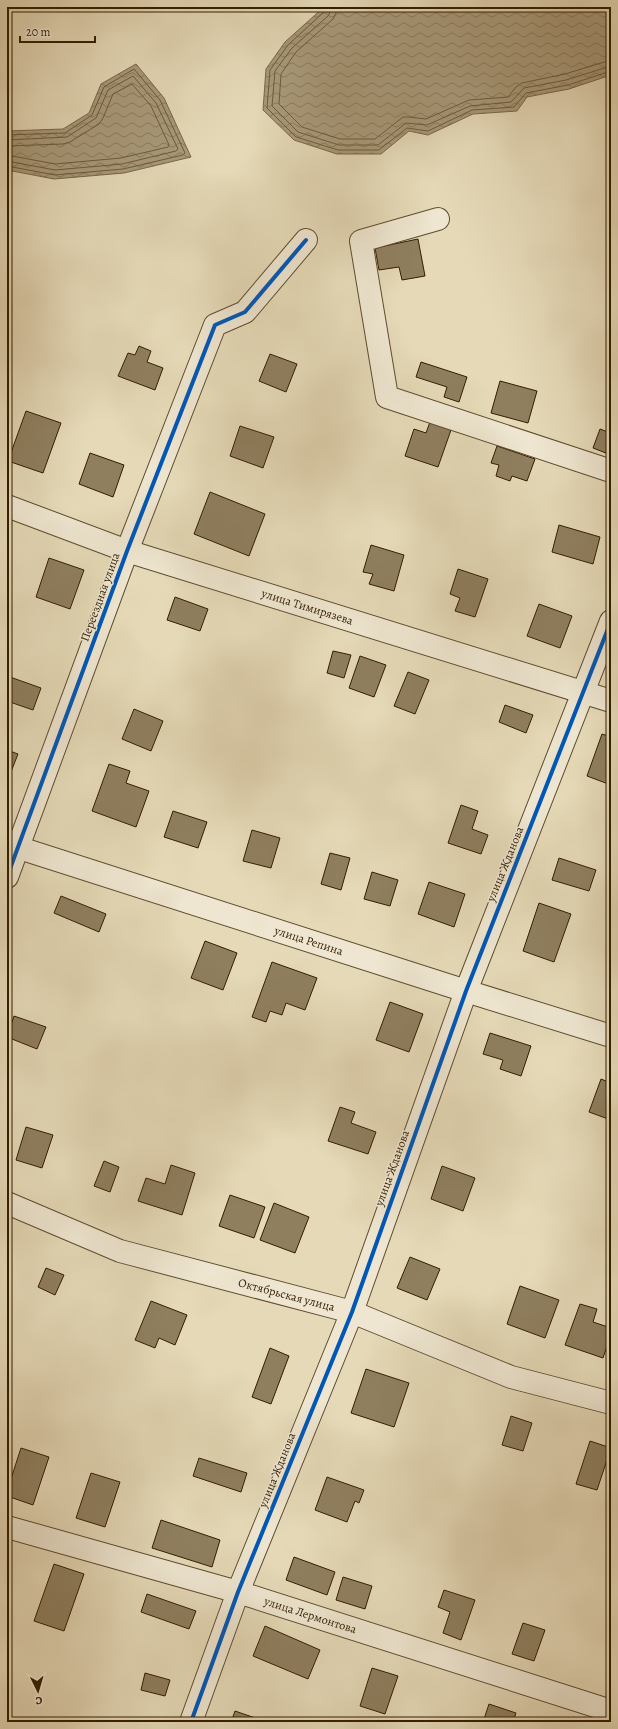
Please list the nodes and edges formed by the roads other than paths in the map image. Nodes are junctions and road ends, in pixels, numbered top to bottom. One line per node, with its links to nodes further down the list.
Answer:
1 (438, 219): 3 (street)
2 (306, 240): 5 (street, Переездная улица)
3 (611, 471)
4 (7, 506): 5 (street, улица Тимирязева)
5 (127, 551): 7 (street, улица Тимирязева); 9 (street, Переездная улица)
6 (611, 621): 7 (street, улица Жданова)
7 (584, 692): 8 (street, улица Тимирязева); 11 (street, улица Жданова)
8 (611, 701)
9 (12, 846): 10 (street, Переездная улица); 11 (street, улица Репина)
10 (7, 877)
11 (466, 991): 12 (street, улица Репина); 14 (street, улица Жданова)
12 (611, 1036)
13 (7, 1203): 14 (street, Октябрьская улица)
14 (352, 1312): 15 (street, Октябрьская улица); 17 (street, улица Жданова)
15 (611, 1403)
16 (7, 1527): 17 (street, улица Лермонтова)
17 (238, 1592): 18 (street, улица Лермонтова); 19 (street, улица Жданова)
18 (611, 1711)
19 (191, 1722)

